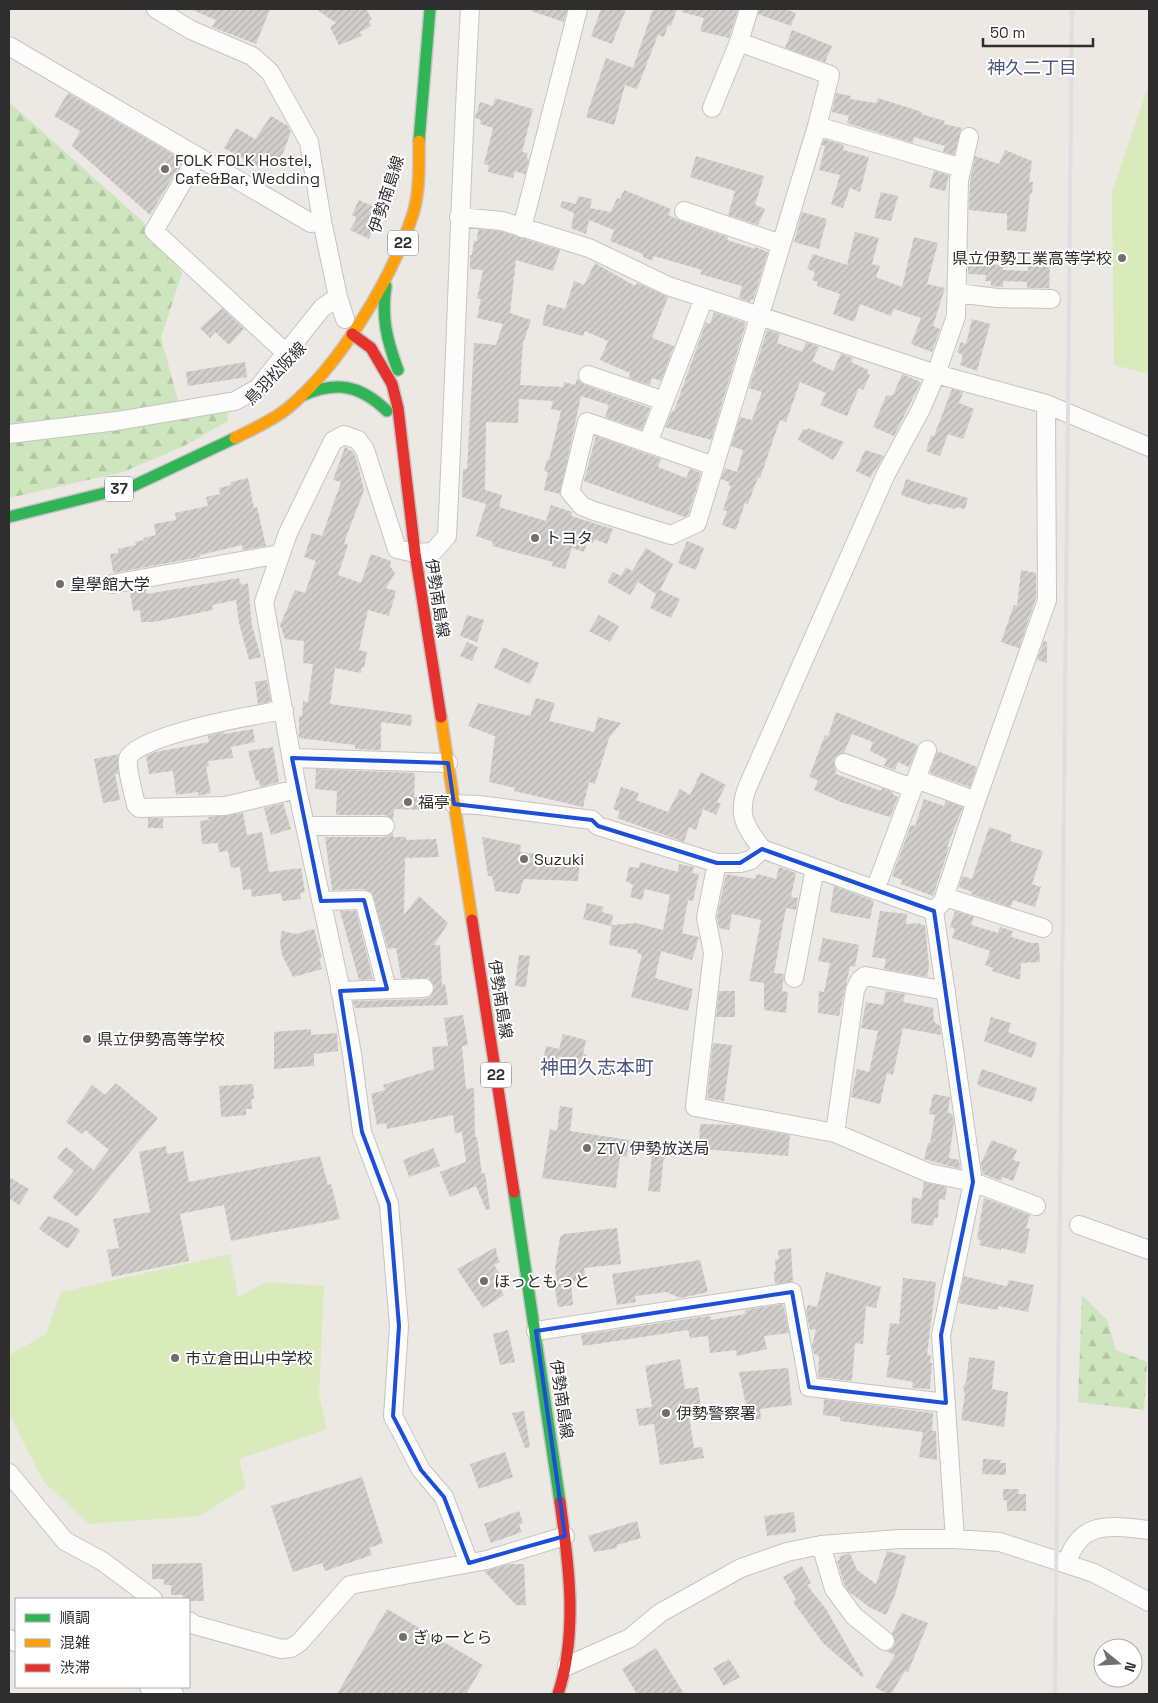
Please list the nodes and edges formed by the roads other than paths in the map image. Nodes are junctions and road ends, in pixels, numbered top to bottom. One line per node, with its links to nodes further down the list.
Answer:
1 (156, 9): 17 (street)
2 (430, 9): 11 (main road, 伊勢南島線 / 22)
3 (470, 9): 16 (street)
4 (578, 9): 18 (street)
5 (749, 9): 6 (street)
6 (739, 42): 8 (street); 9 (street)
7 (9, 46): 12 (street)
8 (712, 108)
9 (817, 126): 13 (street); 19 (street)
10 (969, 137): 13 (street)
11 (419, 141): 14 (main road, 伊勢南島線 / 22); 20 (main road, 伊勢南島線 / 22)
12 (197, 157): 17 (street); 28 (street)
13 (962, 168): 21 (street)
14 (403, 204)
15 (684, 211): 19 (street)
16 (459, 217): 18 (street); 44 (street)
17 (322, 220): 22 (street)
18 (522, 228): 23 (street)
19 (781, 244): 25 (street)
20 (387, 278): 26 (main road, 伊勢南島線 / 22); 41 (main road)
21 (957, 293): 24 (street); 29 (street)
22 (338, 297): 26 (street); 28 (street)
23 (704, 298): 25 (street); 33 (street)
24 (1051, 299)
25 (759, 317): 29 (street); 42 (street)
26 (348, 320): 27 (main road); 32 (main road, 鳥羽松阪線 / 37); 41 (main road, 伊勢南島線 / 22)
27 (356, 350)
28 (286, 353): 37 (street)
29 (936, 374): 34 (street); 58 (street)
30 (588, 375): 33 (street)
31 (378, 390): 35 (main road, 伊勢南島線 / 22)
32 (298, 397): 35 (main road); 39 (main road, 鳥羽松阪線 / 37)
33 (664, 401): 38 (street)
34 (1046, 404): 40 (street); 54 (street)
35 (386, 411): 41 (main road, 伊勢南島線 / 22)
36 (263, 412): 39 (main road, 鳥羽松阪線 / 37)
37 (9, 434)
38 (648, 443): 42 (street); 42 (street)
39 (223, 444): 43 (main road, 鳥羽松阪線 / 37)
40 (1149, 447)
41 (403, 456): 44 (main road, 伊勢南島線 / 22)
42 (714, 466)
43 (9, 517)
44 (415, 553): 45 (street); 50 (main road, 伊勢南島線 / 22)
45 (280, 554): 46 (street); 47 (street)
46 (112, 584)
47 (284, 710): 49 (street); 53 (street)
48 (927, 750): 52 (street)
49 (292, 758): 50 (street); 53 (street)
50 (448, 763): 55 (main road, 伊勢南島線 / 22)
51 (844, 763): 52 (street)
52 (914, 784): 54 (street); 61 (street)
53 (297, 789): 56 (street)
54 (976, 801): 62 (street)
55 (454, 804): 59 (street); 76 (main road, 伊勢南島線 / 22)
56 (305, 826): 57 (street); 63 (street)
57 (385, 826)
58 (762, 849): 59 (street); 60 (street)
59 (717, 863): 71 (street)
60 (814, 868): 61 (street); 66 (street)
61 (874, 890): 64 (street)
62 (945, 896): 64 (street); 65 (street)
63 (321, 901): 68 (street); 69 (street)
64 (934, 911): 70 (street)
65 (1043, 928)
66 (794, 978)
67 (424, 988): 68 (street)
68 (387, 989): 69 (street)
69 (340, 991): 83 (street)
70 (946, 991): 71 (street); 72 (street)
71 (835, 1133): 72 (street)
72 (972, 1182): 73 (street); 77 (street)
73 (1036, 1206)
74 (1079, 1225): 75 (street)
75 (1149, 1250)
76 (536, 1331): 77 (street); 80 (main road, 伊勢南島線 / 22)
77 (946, 1403): 81 (street)
78 (9, 1473): 85 (street)
79 (1149, 1530): 84 (street)
80 (565, 1536): 83 (street); 89 (main road, 伊勢南島線 / 22)
81 (955, 1539): 82 (street); 84 (street)
82 (821, 1546): 88 (street); 89 (street)
83 (469, 1563): 87 (street)
84 (1067, 1563): 86 (street)
85 (152, 1598)
86 (1149, 1602)
87 (190, 1622)
88 (886, 1641)
89 (567, 1666): 92 (main road, 伊勢南島線 / 22)
90 (153, 1688): 91 (street)
91 (174, 1694)
92 (558, 1694)

